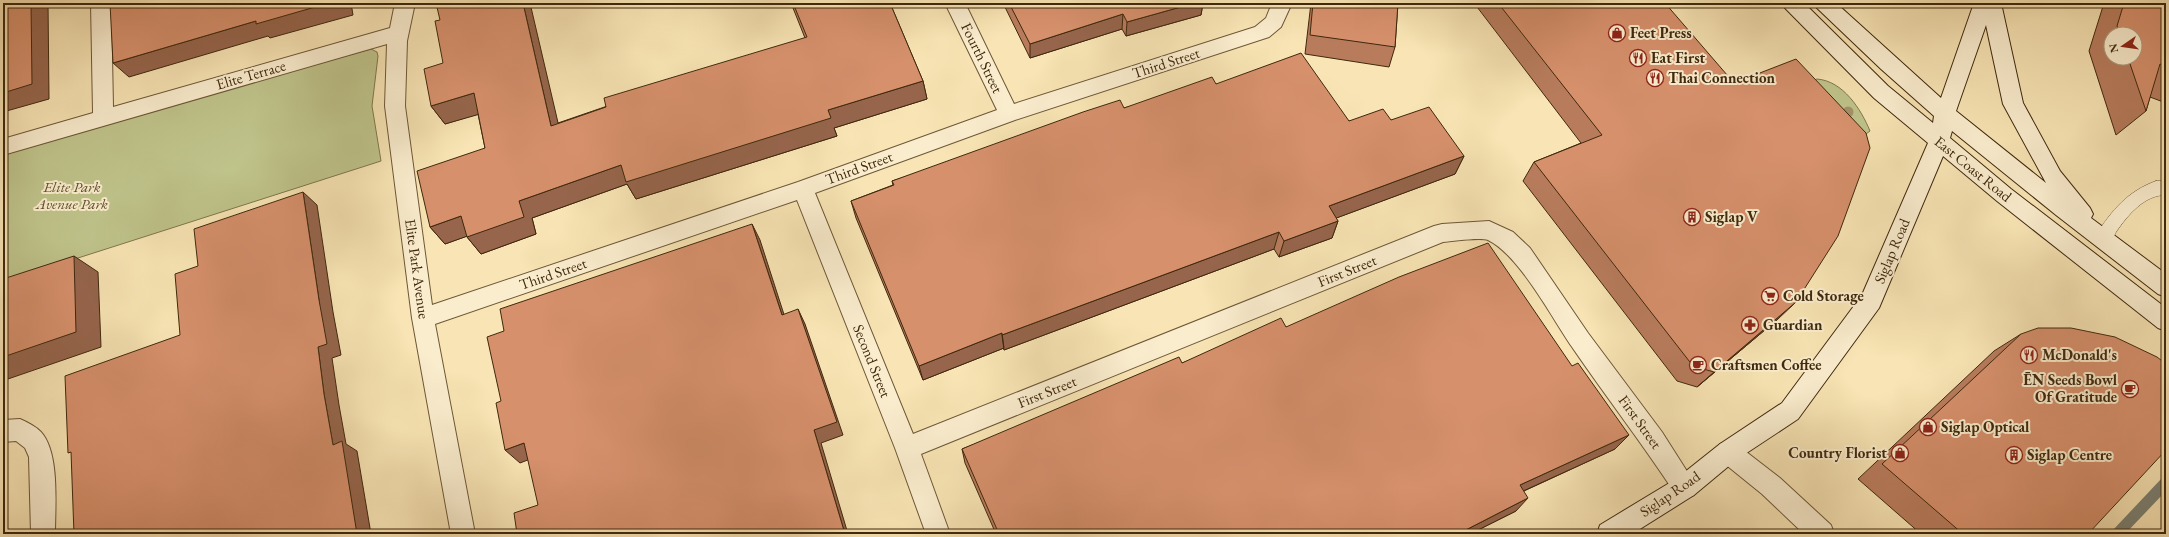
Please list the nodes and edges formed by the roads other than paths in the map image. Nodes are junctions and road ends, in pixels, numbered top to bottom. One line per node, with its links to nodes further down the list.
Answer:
1 (101, 3): 12 (street)
2 (405, 3): 9 (street, Elite Park Avenue)
3 (955, 3): 10 (street, Fourth Street)
4 (1282, 3): 10 (street, Third Street)
5 (1792, 3): 13 (street, East Coast Road)
6 (1824, 3): 11 (street, East Coast Road)
7 (1984, 3): 11 (street, Siglap Road)
8 (1991, 3): 17 (street)
9 (399, 33): 12 (street, Elite Terrace); 19 (street, Elite Park Avenue)
10 (1009, 114): 16 (street, Third Street)
11 (1945, 114): 13 (street, Siglap Road); 17 (street, East Coast Road)
12 (103, 118): 14 (street, Elite Terrace)
13 (1939, 140): 20 (street, East Coast Road); 23 (street, Siglap Road)
14 (3, 147)
15 (2166, 188): 17 (lane)
16 (803, 189): 19 (street, Third Street); 22 (street, Second Street)
17 (2102, 240): 18 (street, East Coast Road)
18 (2166, 287)
19 (423, 318): 26 (street, Elite Park Avenue)
20 (2166, 321)
21 (12, 431): 25 (street)
22 (908, 448): 24 (street, First Street); 27 (street, Second Street)
23 (1728, 452): 24 (street, Siglap Road); 29 (street)
24 (1685, 487): 28 (street, Siglap Road)
25 (43, 534)
26 (463, 534)
27 (938, 534)
28 (1609, 534)
29 (1822, 534)

